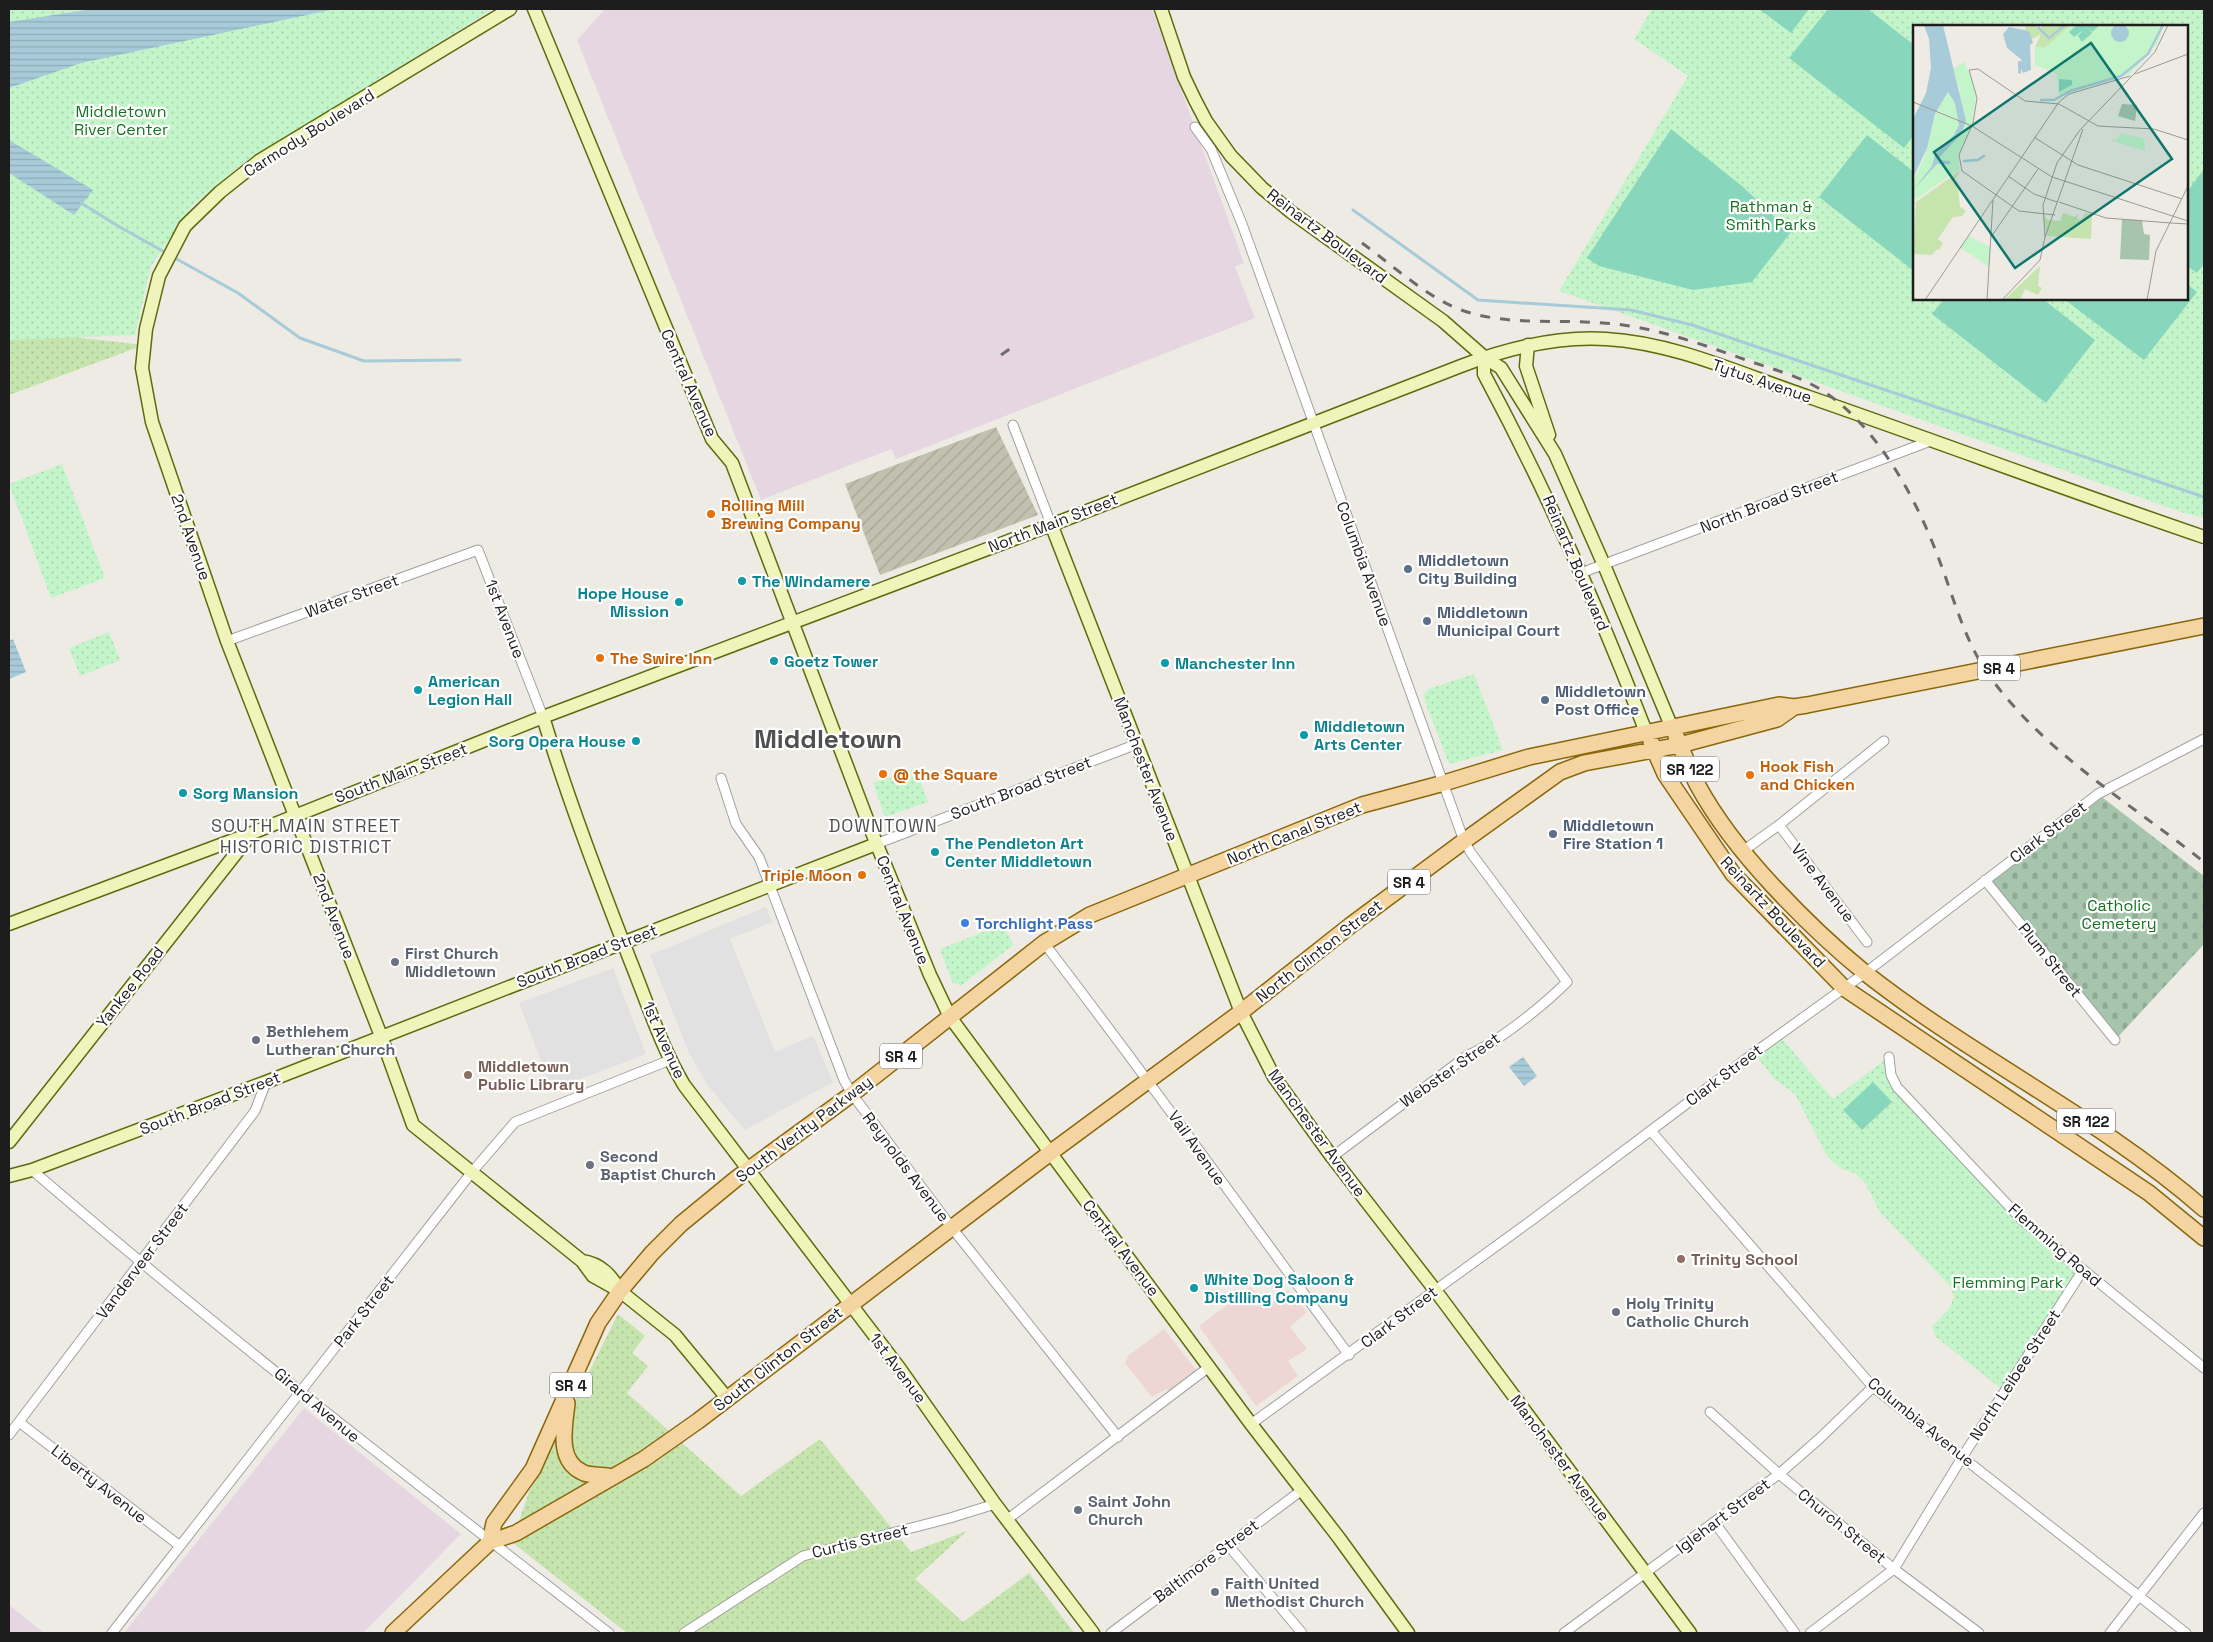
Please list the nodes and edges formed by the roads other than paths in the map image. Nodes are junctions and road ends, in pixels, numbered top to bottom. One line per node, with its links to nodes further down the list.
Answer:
1 (510, 9): 5 (street, Carmody Boulevard)
2 (534, 9): 17 (street, Central Avenue)
3 (1161, 9): 4 (street, Columbia Avenue / SR 122)
4 (1200, 124): 7 (street, Reinartz Boulevard / SR 122); 8 (street, Columbia Avenue)
5 (146, 329): 19 (street, 2nd Avenue)
6 (1528, 345): 7 (street, Tytus Avenue); 10 (street, Tytus Avenue); 11 (street)
7 (1484, 357): 8 (street, Tytus Avenue); 11 (street, Reinartz Boulevard / SR 122); 16 (street, Reinartz Boulevard)
8 (1314, 423): 12 (street, North Main Street); 30 (street, Columbia Avenue)
9 (1013, 425): 12 (street, Manchester Avenue)
10 (1933, 440): 13 (street, Tytus Avenue); 15 (street, North Broad Street)
11 (1555, 454): 15 (street, Reinartz Boulevard / SR 122)
12 (1051, 524): 17 (street, North Main Street); 26 (street, Manchester Avenue)
13 (2204, 537)
14 (478, 550): 19 (street, Water Street); 21 (street, 1st Avenue)
15 (1604, 565): 16 (street, North Broad Street); 22 (street, Reinartz Boulevard / SR 122)
16 (1581, 573): 23 (street, Reinartz Boulevard)
17 (793, 623): 21 (street, South Main Street); 35 (street, Central Avenue)
18 (2204, 626): 20 (main road, SR 4)
19 (227, 641): 31 (street, 2nd Avenue)
20 (1794, 708): 22 (main road, SR 4); 27 (main road, SR 4)
21 (543, 718): 31 (street, South Main Street); 41 (street, 1st Avenue)
22 (1672, 728): 23 (main road, North Canal Street / SR 4); 27 (main road, Reinartz Boulevard / SR 122)
23 (1646, 732): 28 (main road, Reinartz Boulevard); 30 (main road, North Canal Street / SR 4)
24 (2204, 739): 38 (street, Clark Street)
25 (1884, 741): 32 (street)
26 (1137, 744): 35 (street, South Broad Street); 37 (street, Manchester Avenue)
27 (1680, 745): 28 (main road, SR 4); 36 (main road, Reinartz Boulevard / SR 122)
28 (1654, 749): 34 (main road, North Clinton Street / SR 4); 46 (main road, Reinartz Boulevard)
29 (721, 778): 39 (street, Reynolds Avenue)
30 (1444, 783): 34 (street, Columbia Avenue); 37 (main road, North Canal Street / SR 4)
31 (295, 815): 33 (street, South Main Street); 49 (street, 2nd Avenue)
32 (1779, 824): 36 (street); 42 (street, Vine Avenue)
33 (252, 833): 40 (street, South Main Street); 57 (street, Yankee Road)
34 (1464, 840): 45 (street, Columbia Avenue); 47 (main road, North Clinton Street / SR 4)
35 (876, 844): 39 (street, South Broad Street); 48 (street, Central Avenue)
36 (1743, 851): 44 (main road, Reinartz Boulevard / SR 122)
37 (1188, 876): 43 (main road, North Canal Street / SR 4); 47 (street, Manchester Avenue)
38 (1985, 880): 44 (street, Clark Street); 50 (street, Plum Street)
39 (769, 886): 41 (street, South Broad Street); 55 (street, Reynolds Avenue)
40 (9, 924)
41 (623, 942): 49 (street, South Broad Street); 52 (street, 1st Avenue)
42 (1867, 942)
43 (1044, 943): 48 (main road, North Canal Street / SR 4); 53 (street, Vail Avenue)
44 (1865, 973): 46 (street, Clark Street); 64 (main road, Reinartz Boulevard / SR 122)
45 (1567, 982): 59 (street, Webster Street)
46 (1844, 988): 56 (street, Clark Street); 66 (main road, Reinartz Boulevard)
47 (1241, 1012): 53 (main road, North Clinton Street / SR 4); 59 (street, Manchester Avenue)
48 (950, 1017): 55 (main road, South Verity Parkway / SR 4); 58 (street, Central Avenue)
49 (381, 1036): 54 (street, South Broad Street); 62 (street, 2nd Avenue)
50 (2115, 1040)
51 (1889, 1057): 68 (street, Flemming Road)
52 (670, 1060): 61 (street, 1st Avenue); 62 (street, Park Street)
53 (1148, 1080): 58 (main road, North Clinton Street / SR 4); 72 (street, Vail Avenue)
54 (266, 1082): 60 (street, South Broad Street); 67 (street, Vanderveer Street)
55 (852, 1094): 61 (main road, South Verity Parkway / SR 4); 65 (street, Reynolds Avenue)
56 (1650, 1131): 69 (street, Clark Street); 75 (street, Columbia Avenue)
57 (9, 1142)
58 (1050, 1153): 65 (main road, South Clinton Street / SR 4); 73 (street, Central Avenue)
59 (1332, 1157): 69 (street, Manchester Avenue)
60 (32, 1170): 63 (street, South Broad Street); 67 (street, Girard Avenue)
61 (749, 1170): 70 (main road, South Verity Parkway / SR 4); 71 (street, 1st Avenue)
62 (472, 1172): 70 (street, 2nd Avenue); 77 (street, Park Street)
63 (9, 1176)
64 (2204, 1209)
65 (952, 1228): 71 (main road, South Clinton Street / SR 4); 83 (street, Reynolds Avenue)
66 (2204, 1238)
67 (140, 1263): 77 (street, Girard Avenue); 80 (street, Vanderveer Street)
68 (2082, 1270): 74 (street, Flemming Road); 84 (street, North Leibee Street)
69 (1435, 1290): 72 (street, Clark Street); 96 (street, Manchester Avenue)
70 (620, 1292): 76 (main road, South Verity Parkway / SR 4); 78 (street, 2nd Avenue)
71 (850, 1304): 78 (main road, South Clinton Street / SR 4); 88 (street, 1st Avenue)
72 (1349, 1355): 81 (street, Clark Street)
73 (1209, 1367): 81 (street, Central Avenue); 83 (street)
74 (2204, 1368)
75 (1874, 1386): 84 (street, Columbia Avenue); 85 (street, Iglehart Street)
76 (568, 1391): 86 (main road); 92 (main road, South Verity Parkway / SR 4)
77 (302, 1392): 92 (street, Girard Avenue); 94 (street, Park Street)
78 (727, 1398): 86 (main road, South Clinton Street / SR 4)
79 (1710, 1412): 85 (street, Church Street)
80 (19, 1422): 82 (street, Vanderveer Street); 94 (street, Liberty Avenue)
81 (1251, 1424): 87 (street, Central Avenue)
82 (9, 1434)
83 (1118, 1438): 90 (street)
84 (1963, 1456): 95 (street, North Leibee Street); 97 (street, Columbia Avenue)
85 (1779, 1474): 91 (street, Iglehart Street); 95 (street, Church Street)
86 (613, 1477): 92 (main road, South Clinton Street / SR 4)
87 (1302, 1490): 93 (street, Baltimore Street); 105 (street, Central Avenue)
88 (995, 1504): 90 (street, 1st Avenue); 101 (street, Curtis Street)
89 (2204, 1512): 97 (street)
90 (1008, 1519): 102 (street, 1st Avenue)
91 (1715, 1523): 96 (street, Iglehart Street); 108 (street)
92 (490, 1542): 99 (main road, SR 4); 100 (street, Girard Avenue)
93 (1228, 1545): 103 (street, Baltimore Street); 104 (street)
94 (180, 1546): 98 (street, Park Street)
95 (1894, 1569): 109 (street, North Leibee Street); 110 (street, Church Street)
96 (1645, 1573): 106 (street, Iglehart Street); 107 (street, Manchester Avenue)
97 (2140, 1597): 111 (street); 112 (street, Columbia Avenue)
98 (112, 1633)
99 (393, 1633)
100 (609, 1633)
101 (684, 1633)
102 (1093, 1633)
103 (1111, 1633)
104 (1302, 1633)
105 (1408, 1633)
106 (1564, 1633)
107 (1690, 1633)
108 (1795, 1633)
109 (1810, 1633)
110 (1979, 1633)
111 (2110, 1633)
112 (2186, 1633)

